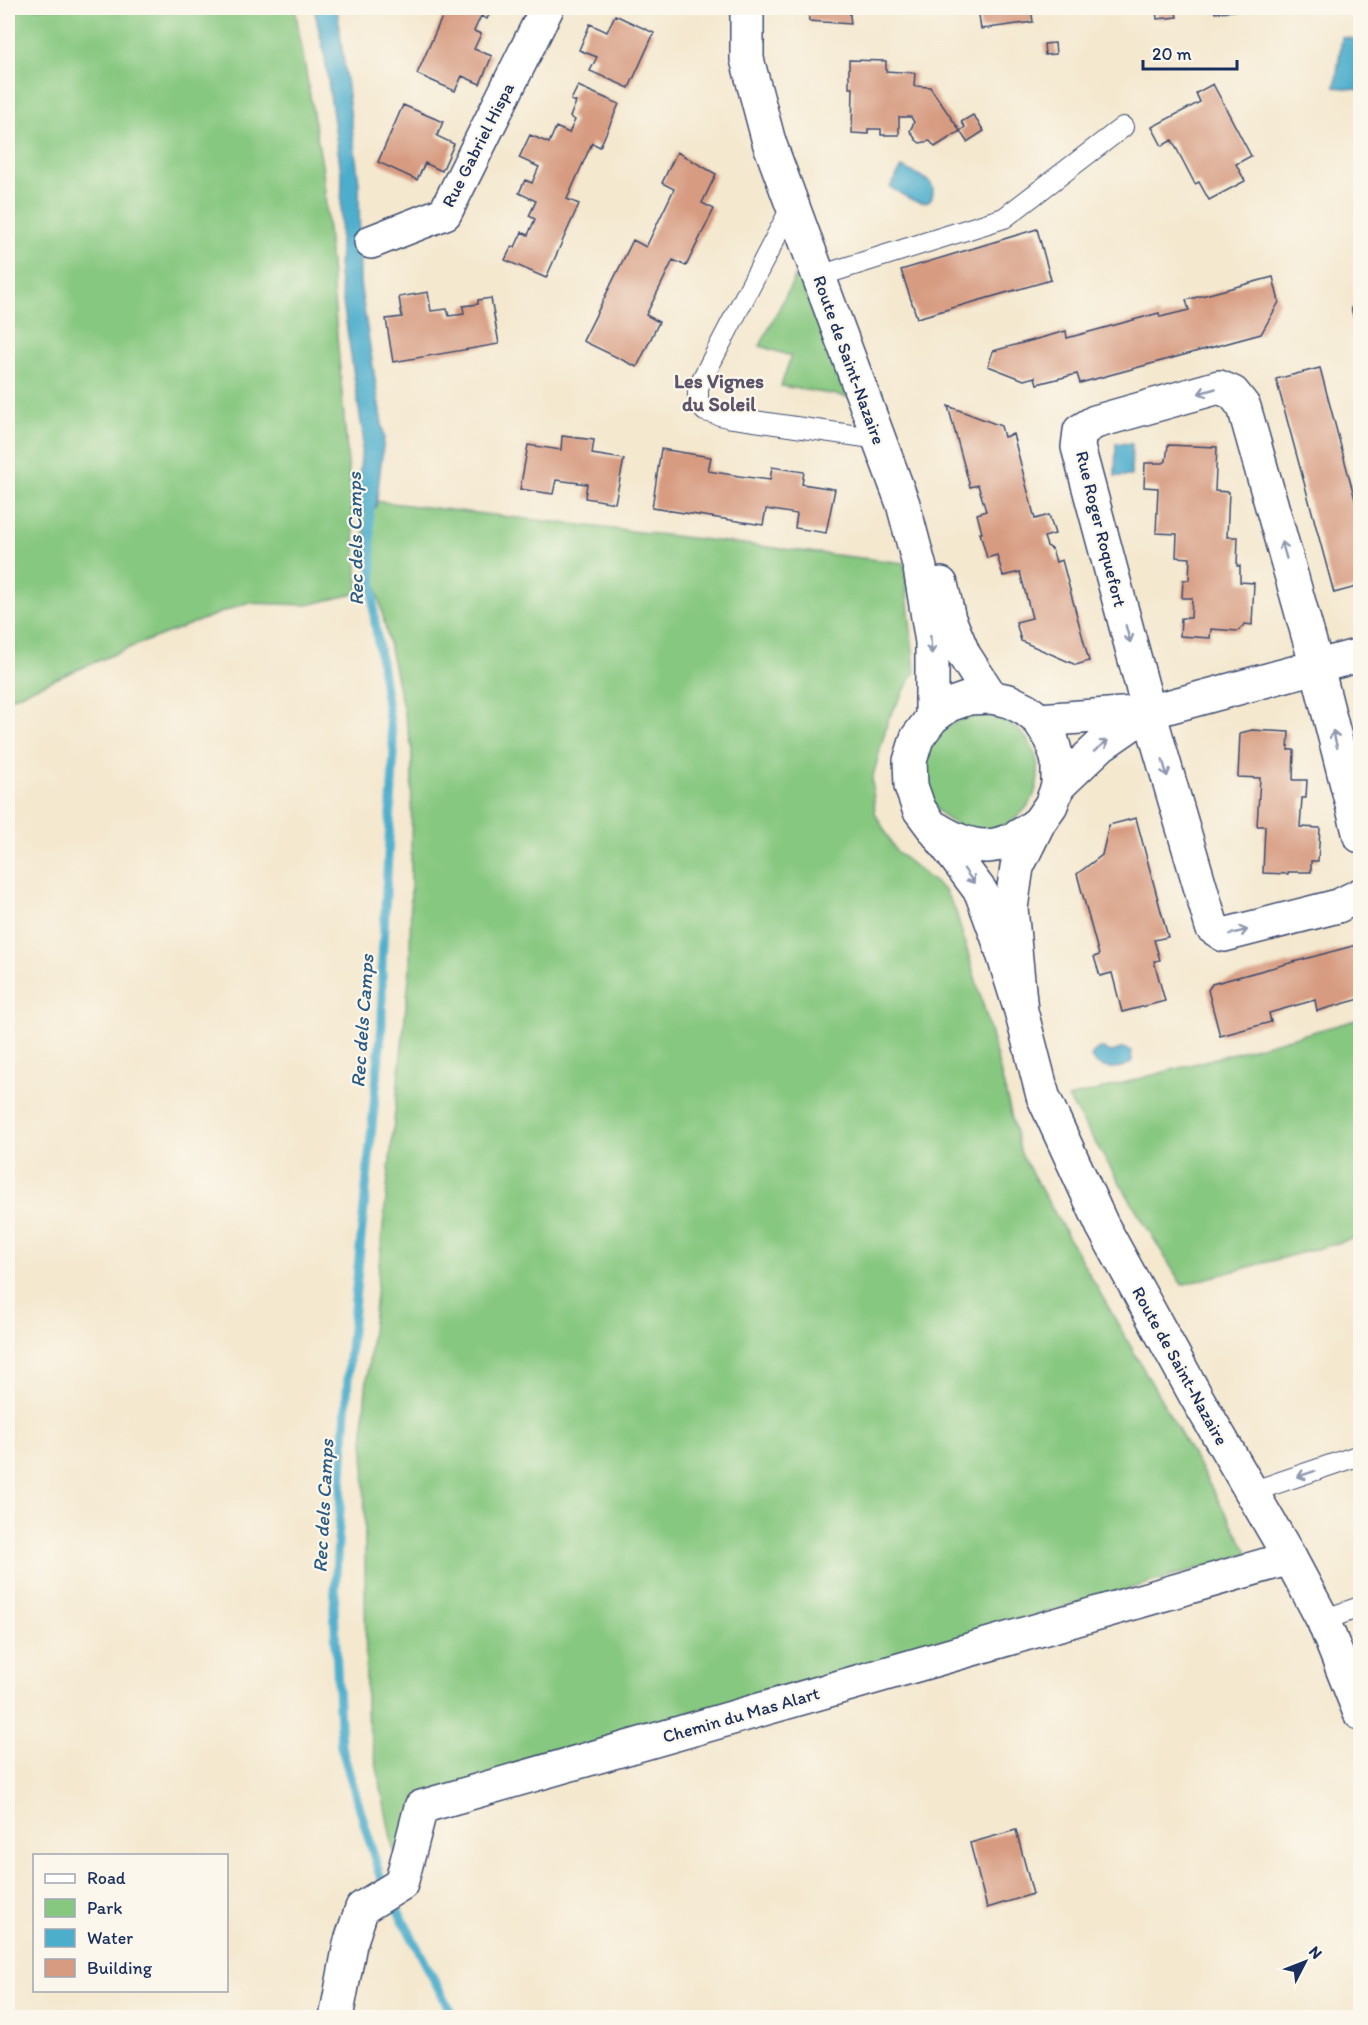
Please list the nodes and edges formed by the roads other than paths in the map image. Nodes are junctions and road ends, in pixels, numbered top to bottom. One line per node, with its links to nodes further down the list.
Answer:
1 (547, 8): 6 (street, Rue Gabriel Hispa)
2 (747, 8): 5 (street, Route de Saint-Nazaire)
3 (756, 8): 7 (street, Route de Saint-Nazaire)
4 (1123, 127): 7 (lane)
5 (792, 207): 8 (street, Route de Saint-Nazaire); 8 (lane)
6 (371, 242)
7 (835, 271): 11 (street, Route de Saint-Nazaire)
8 (879, 439): 13 (street, Route de Saint-Nazaire, one-way to 13)
9 (1360, 655): 10 (street)
10 (1317, 667): 12 (street); 12 (street, Rue Roger Roquefort, one-way to 12); 18 (street, Rue Roger Roquefort, one-way to 10)
11 (991, 697): 13 (street); 14 (street)
12 (1149, 712): 14 (street); 15 (street, one-way to 12); 19 (street, Rue Roger Roquefort, one-way to 19)
13 (932, 718): 17 (street)
14 (1039, 720): 15 (street)
15 (1058, 786): 16 (street)
16 (1039, 822): 17 (street); 20 (street)
17 (935, 828): 20 (street, one-way to 20)
18 (1360, 836)
19 (1360, 895)
20 (1021, 1011): 22 (street, Route de Saint-Nazaire)
21 (1360, 1455): 22 (lane, one-way to 22)
22 (1251, 1492): 23 (street, Route de Saint-Nazaire)
23 (1290, 1558): 25 (street, Route de Saint-Nazaire); 27 (street, Chemin du Mas Alart)
24 (1360, 1607): 25 (lane)
25 (1323, 1620): 26 (street, Route de Saint-Nazaire)
26 (1360, 1713)
27 (336, 2018)

